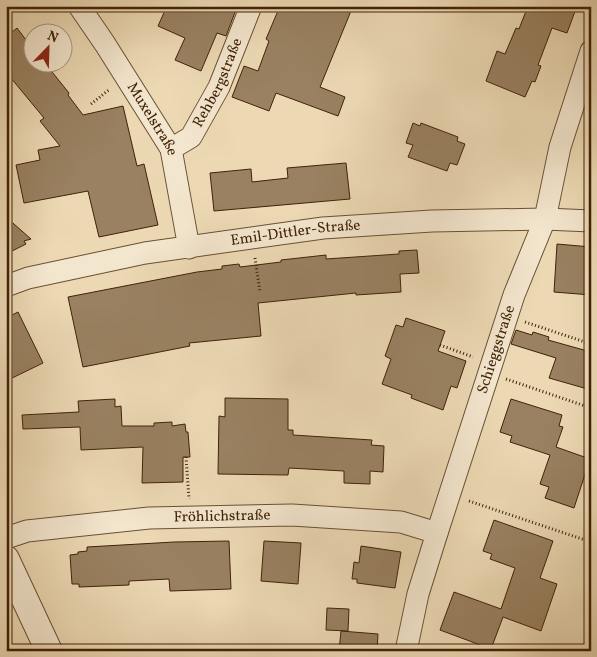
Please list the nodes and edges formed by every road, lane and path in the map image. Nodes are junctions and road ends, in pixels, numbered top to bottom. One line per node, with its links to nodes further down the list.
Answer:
1 (79, 6): 4 (street, Muxelstraße)
2 (251, 6): 4 (street, Rehbergstraße)
3 (591, 50): 5 (street, Schieggstraße)
4 (171, 148): 8 (street, Muxelstraße)
5 (545, 219): 6 (street, Emil-Dittler-Straße); 7 (street, Emil-Dittler-Straße); 11 (street, Schieggstraße)
6 (591, 221)
7 (252, 238): 8 (street, Emil-Dittler-Straße); 10 (path)
8 (189, 248): 9 (street, Emil-Dittler-Straße)
9 (6, 286)
10 (260, 292)
11 (508, 316): 12 (path); 15 (street, Schieggstraße)
12 (591, 344)
13 (440, 345): 14 (path)
14 (463, 354)
15 (489, 373): 16 (path); 18 (street, Schieggstraße)
16 (591, 408)
17 (186, 457): 19 (path)
18 (450, 494): 20 (street, Schieggstraße); 22 (path)
19 (189, 497)
20 (437, 533): 21 (street, Fröhlichstraße); 25 (street, Schieggstraße)
21 (6, 538)
22 (591, 542)
23 (6, 559): 24 (street)
24 (49, 651)
25 (406, 651)

